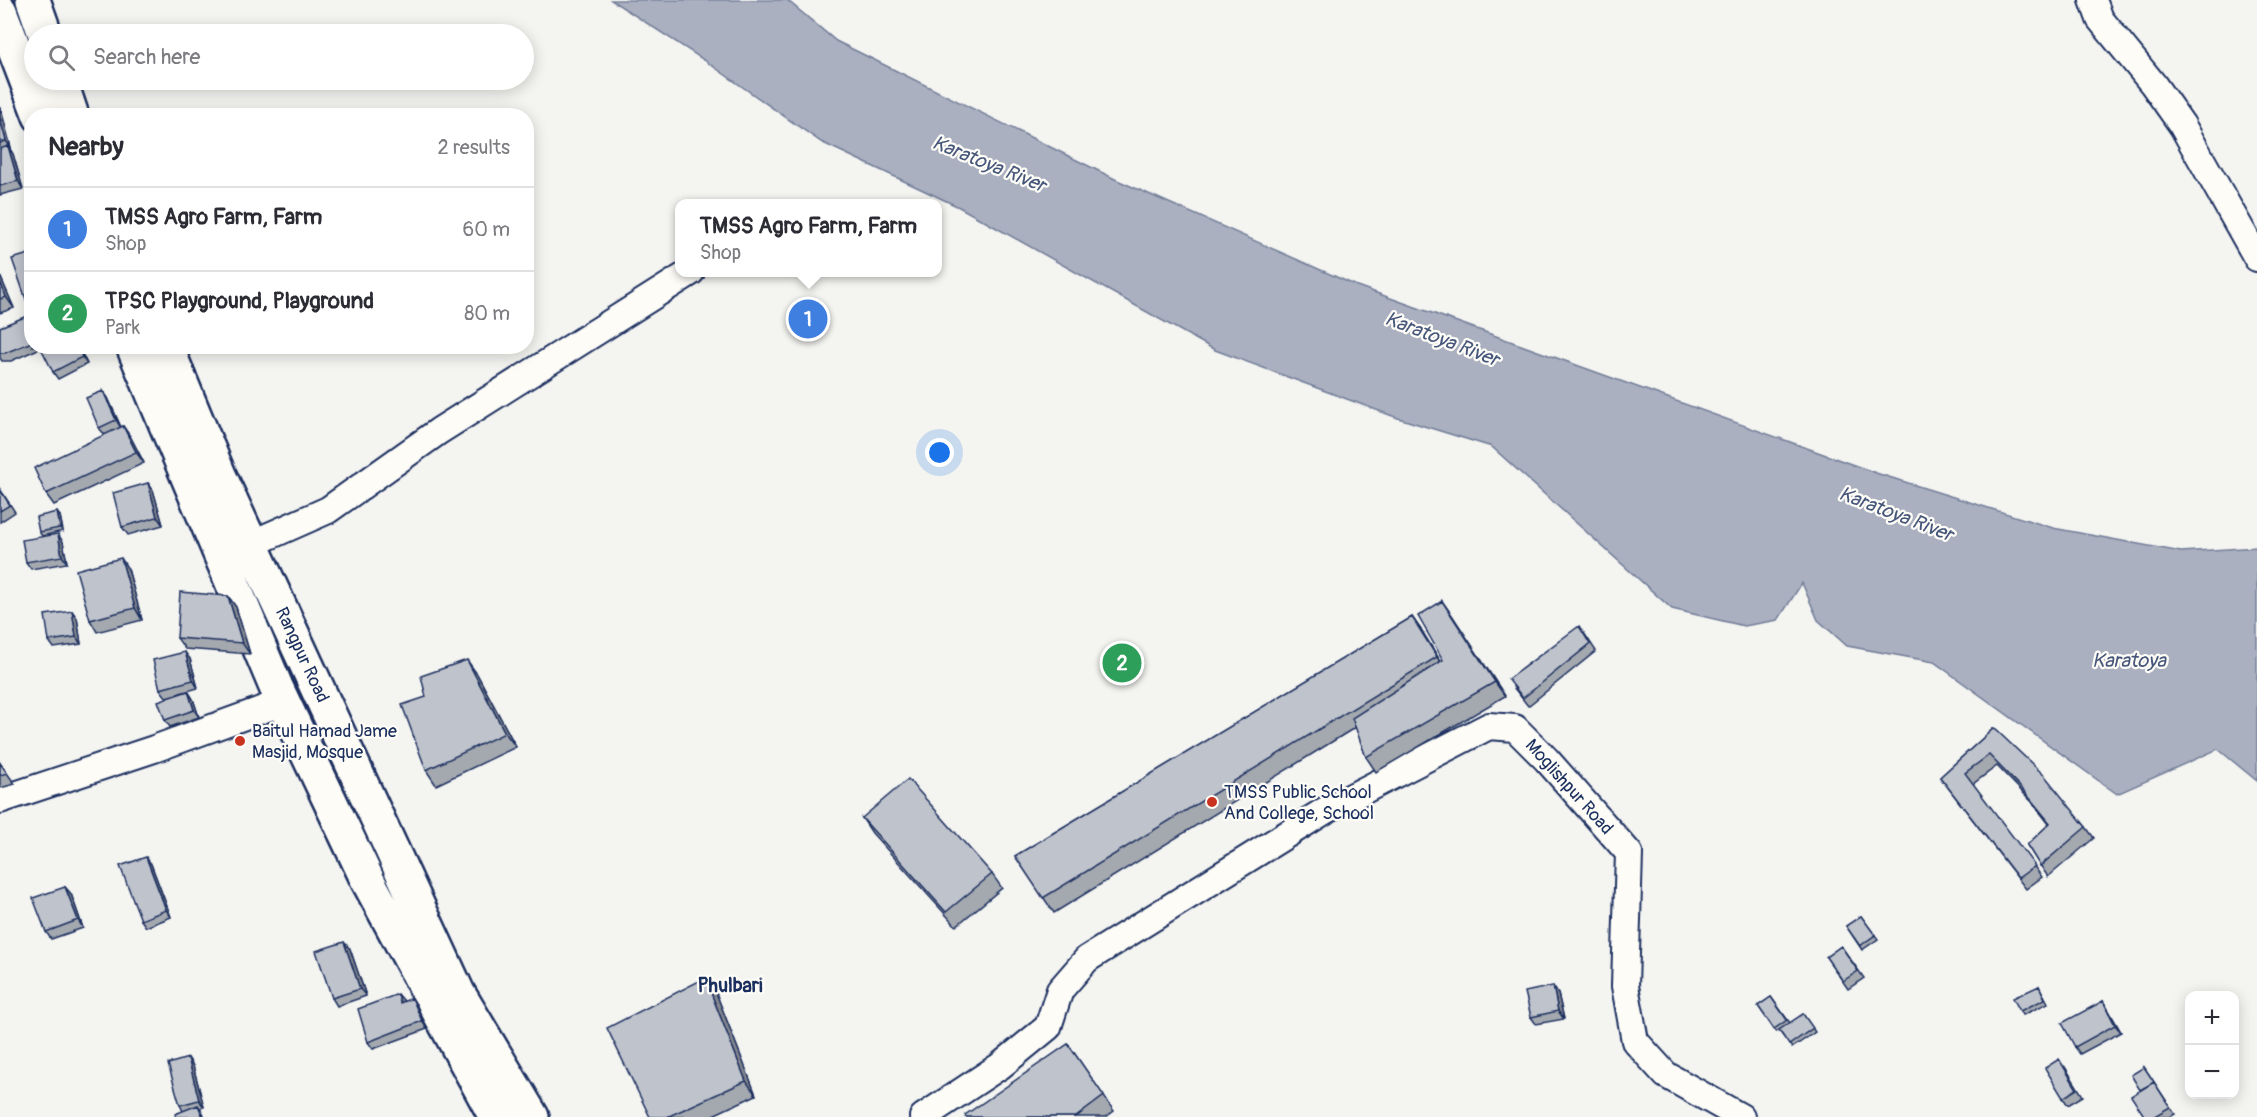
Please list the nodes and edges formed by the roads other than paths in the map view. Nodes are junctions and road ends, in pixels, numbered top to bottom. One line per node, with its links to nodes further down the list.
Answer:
1 (33, 0): 4 (highway)
2 (2093, 0): 10 (street)
3 (0, 11): 5 (highway)
4 (41, 24)
5 (24, 74)
6 (30, 90): 8 (highway)
7 (63, 90): 9 (highway)
8 (37, 108)
9 (69, 108)
10 (2257, 258)
11 (685, 277): 14 (street)
12 (136, 354): 15 (highway, Rangpur Road)
13 (169, 354): 14 (highway, Rangpur Road)
14 (250, 544): 18 (highway, Rangpur Road)
15 (283, 702): 16 (street); 17 (highway, Rangpur Road)
16 (0, 800)
17 (496, 1117)
18 (532, 1117)
19 (923, 1117): 20 (street, Moglishpur Road)
20 (1741, 1117)

